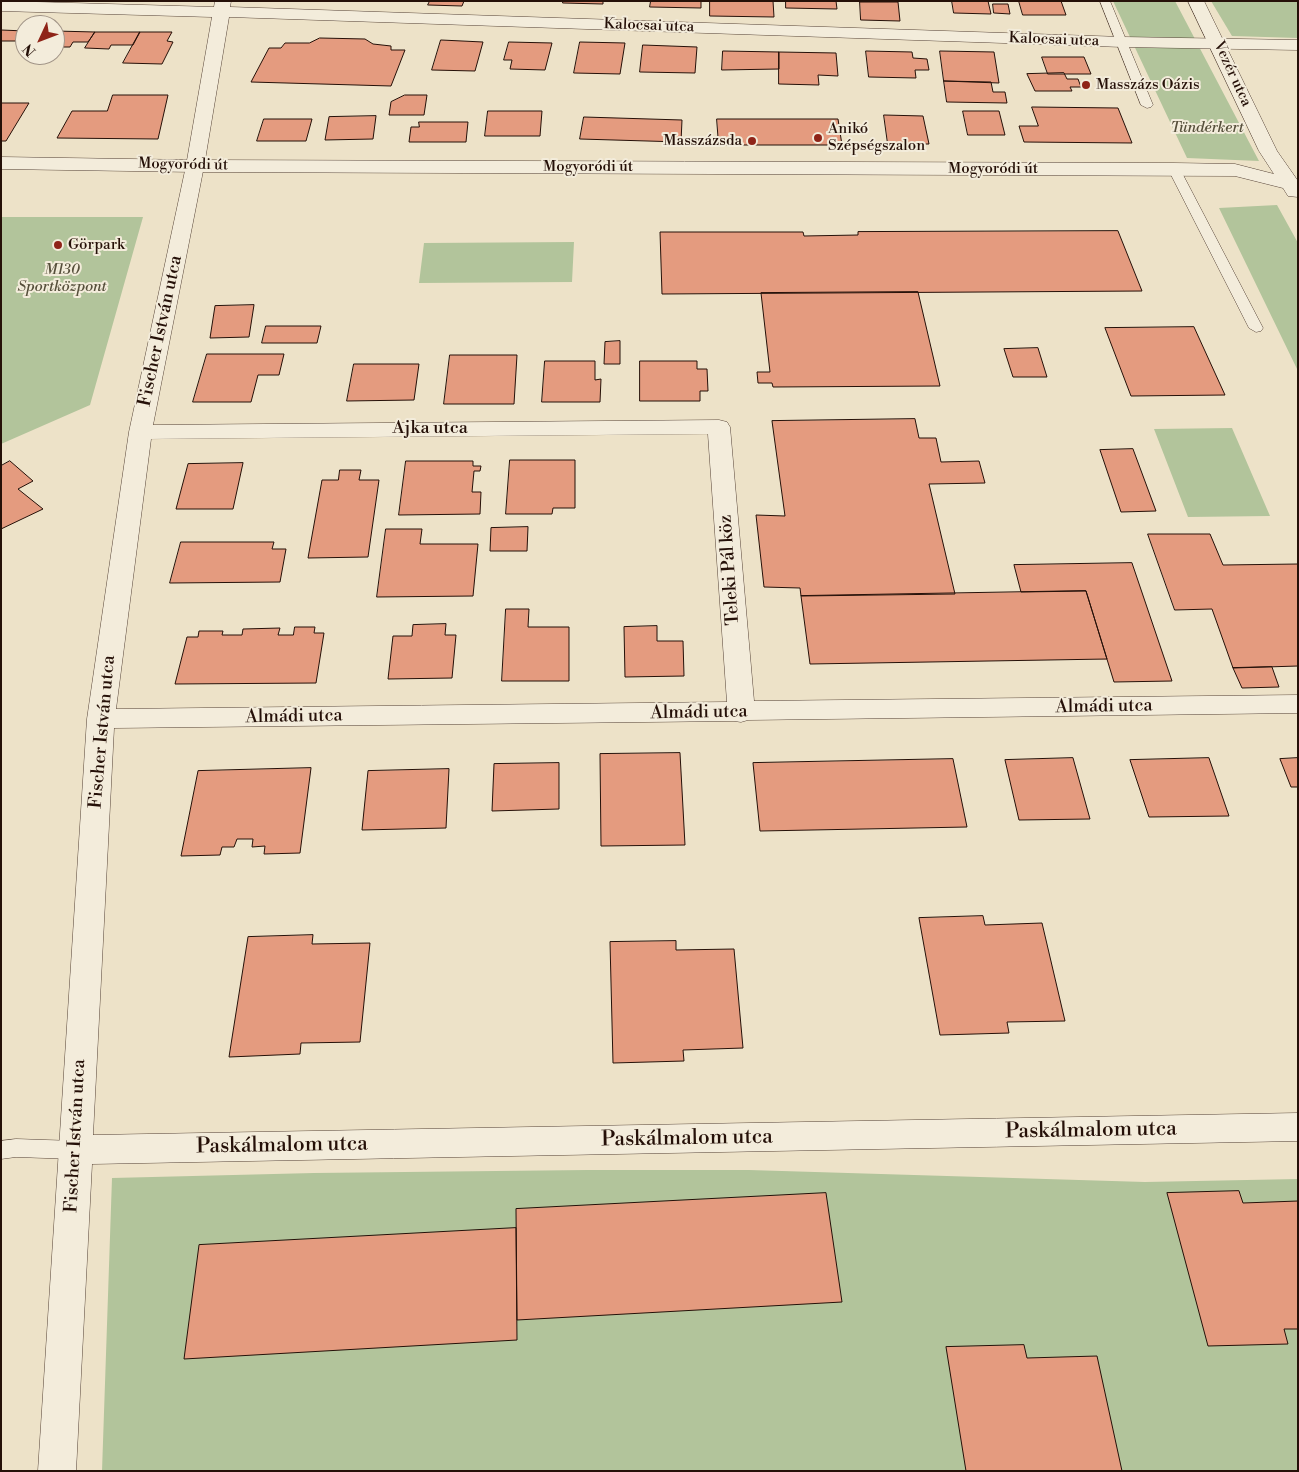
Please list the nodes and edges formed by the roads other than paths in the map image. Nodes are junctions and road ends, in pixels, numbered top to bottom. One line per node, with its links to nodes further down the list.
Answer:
1 (1105, 1): 5 (lane)
2 (1196, 1): 6 (street, Vezér utca)
3 (1, 6): 4 (street, Kalocsai utca)
4 (222, 7): 5 (street, Kalocsai utca); 10 (street, Fischer István utca)
5 (1122, 42): 6 (street, Kalocsai utca); 8 (lane)
6 (1218, 43): 7 (street, Kalocsai utca); 12 (street, Vezér utca)
7 (1298, 44)
8 (1147, 105)
9 (1, 163): 10 (street, Mogyoródi út)
10 (195, 166): 11 (street, Mogyoródi út); 15 (street, Fischer István utca)
11 (1174, 169): 12 (street, Mogyoródi út); 13 (lane)
12 (1296, 189)
13 (1256, 328)
14 (719, 427): 15 (street, Ajka utca); 17 (street, Teleki Pál köz)
15 (140, 432): 18 (street, Fischer István utca)
16 (1298, 704): 17 (street, Almádi utca)
17 (742, 712): 18 (street, Almádi utca)
18 (101, 719): 21 (street, Fischer István utca)
19 (1298, 1127): 21 (street, Paskálmalom utca)
20 (1, 1150): 21 (lane)
21 (75, 1150): 22 (street, Fischer István utca)
22 (57, 1471)

